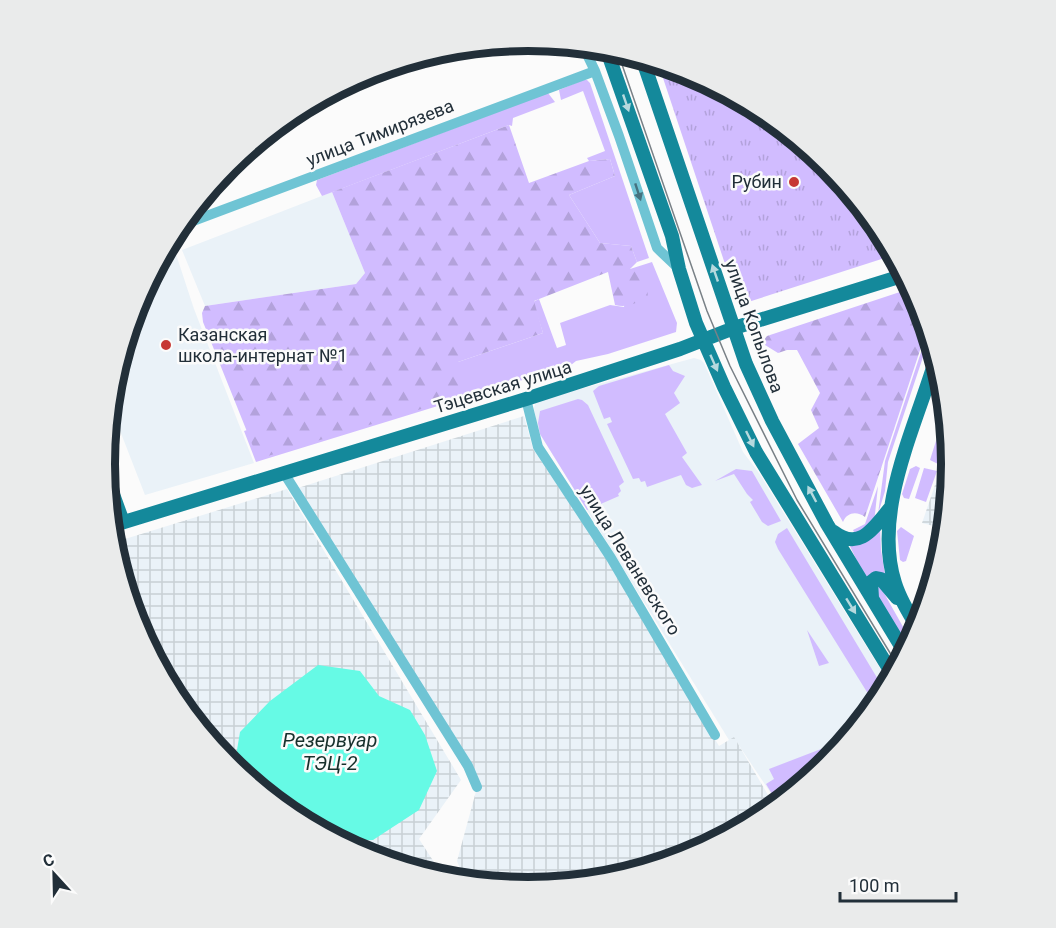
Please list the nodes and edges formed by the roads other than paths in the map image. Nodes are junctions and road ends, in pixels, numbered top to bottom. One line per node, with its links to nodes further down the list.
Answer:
1 (588, 56): 4 (street)
2 (610, 59): 6 (main road, one-way to 6)
3 (645, 68): 8 (main road, улица Копылова, one-way to 3)
4 (595, 71): 5 (street, улица Тимирязева); 6 (street, one-way to 6)
5 (195, 220)
6 (679, 269): 9 (main road)
7 (896, 278): 8 (main road, Тэцевская улица)
8 (734, 328): 9 (main road, Тэцевская улица); 15 (main road, улица Копылова, one-way to 8)
9 (703, 340): 11 (main road, Тэцевская улица); 20 (main road, one-way to 20)
10 (931, 374): 13 (main road)
11 (526, 399): 12 (main road, Тэцевская улица); 21 (street, улица Леваневского)
12 (284, 473): 14 (main road, Тэцевская улица); 22 (street)
13 (891, 507): 15 (main road); 17 (main road)
14 (120, 523)
15 (830, 529): 16 (main road, улица Копылова)
16 (872, 600): 17 (main road); 19 (main road, улица Копылова)
17 (907, 610): 18 (main road)
18 (912, 618)
19 (899, 644)
20 (888, 667)
21 (715, 735)
22 (477, 787)

